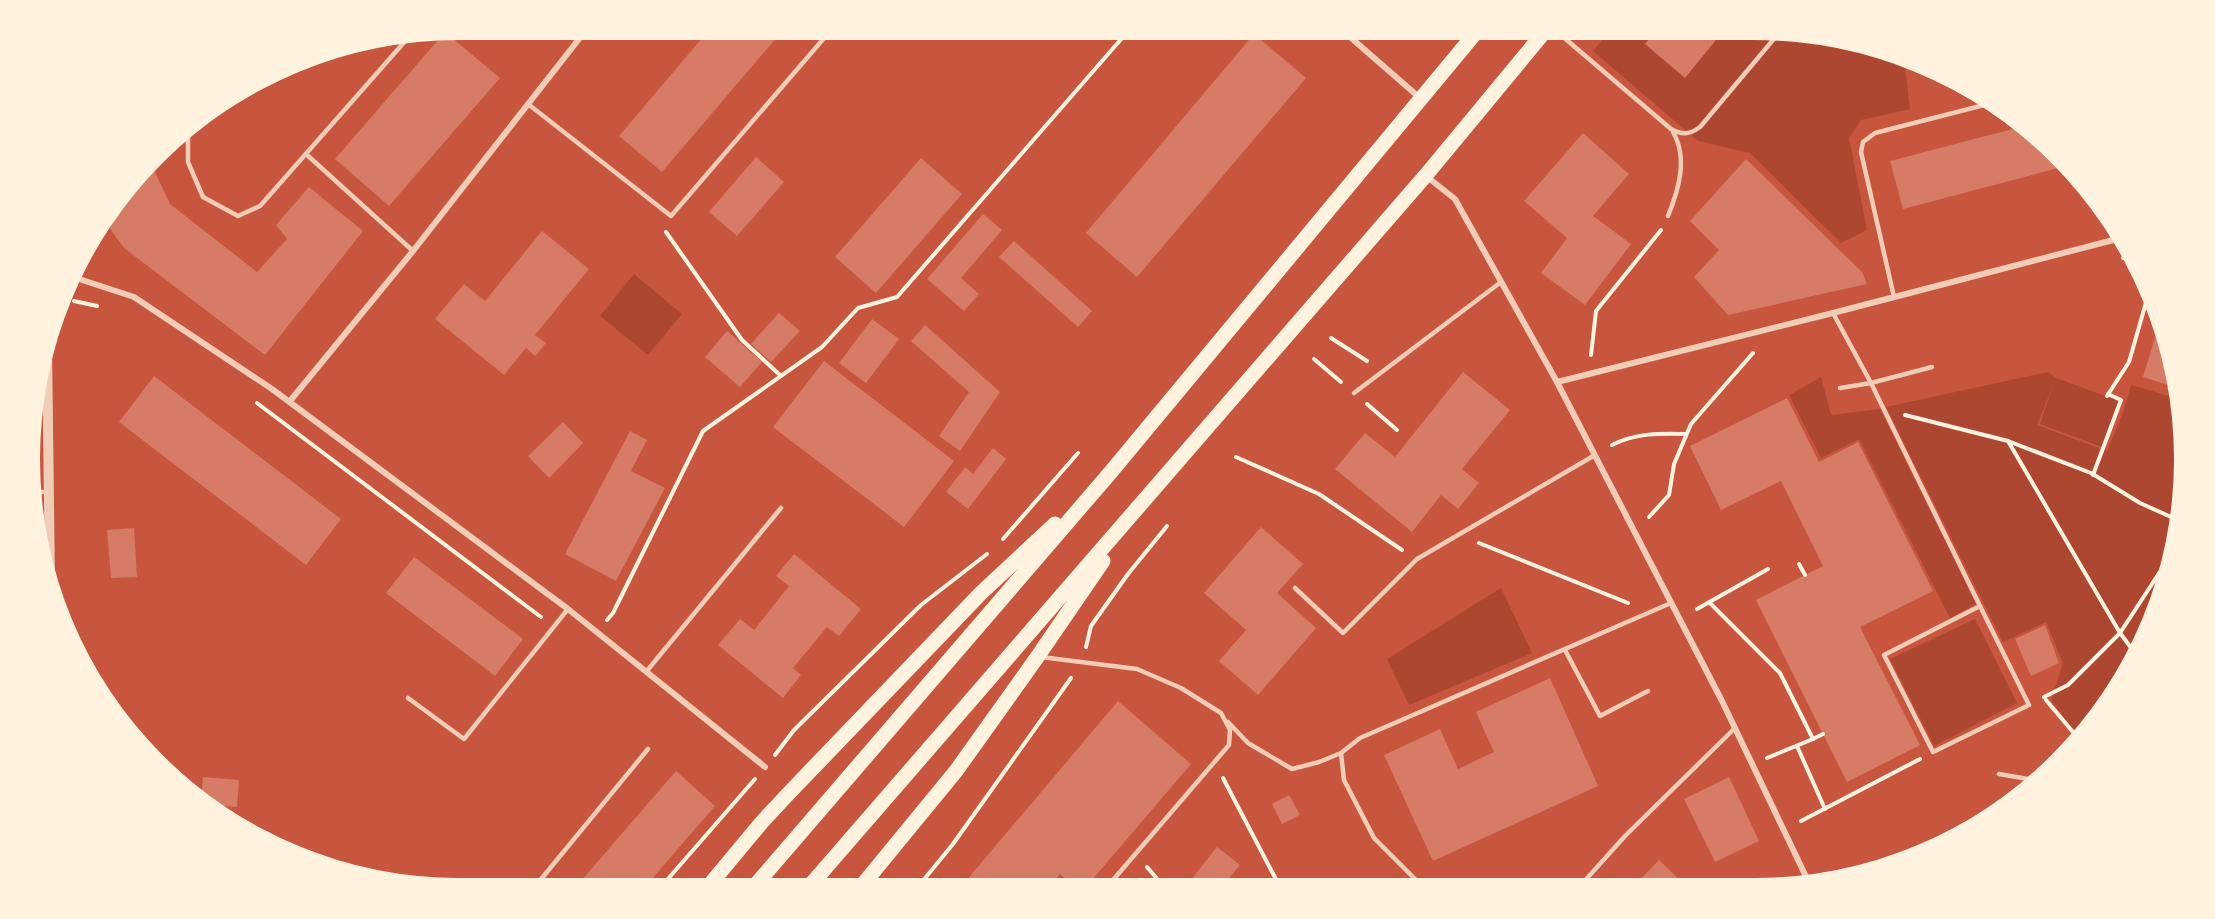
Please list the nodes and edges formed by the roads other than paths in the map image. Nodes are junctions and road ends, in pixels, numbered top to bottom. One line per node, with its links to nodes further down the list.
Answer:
1 (578, 40): 10 (street)
2 (822, 40): 10 (lane)
3 (1353, 40): 9 (street)
4 (1469, 40): 9 (main road)
5 (1538, 40): 15 (main road)
6 (1568, 40): 12 (lane)
7 (1772, 41): 12 (lane)
8 (402, 45): 14 (lane)
9 (1420, 98): 31 (main road)
10 (528, 104): 18 (street)
11 (1980, 106): 21 (lane)
12 (1671, 129): 16 (lane)
13 (188, 140): 14 (lane)
14 (306, 154): 18 (lane)
15 (1426, 175): 20 (street); 34 (main road)
16 (1668, 216)
17 (2112, 240): 21 (street)
18 (413, 251): 29 (street)
19 (81, 280): 29 (street)
20 (1501, 282): 24 (street); 28 (lane)
21 (1894, 297): 22 (street)
22 (1833, 313): 24 (street); 25 (lane)
23 (1932, 367): 25 (lane)
24 (1557, 382): 30 (street)
25 (1871, 383): 27 (lane); 39 (lane)
26 (48, 386): 33 (street)
27 (1840, 388)
28 (1354, 393)
29 (290, 402): 40 (street)
30 (1595, 455): 37 (lane); 38 (street)
31 (1110, 473): 55 (main road); 56 (main road)
32 (42, 492): 33 (lane)
33 (49, 492): 36 (street)
34 (1140, 506): 42 (main road); 57 (main road)
35 (781, 508): 43 (lane)
36 (50, 544)
37 (1295, 588)
38 (1671, 603): 41 (lane); 47 (street)
39 (1980, 606): 39 (lane)
40 (568, 609): 43 (street); 45 (lane)
41 (1565, 650): 44 (lane); 49 (lane)
42 (1038, 656): 46 (lane); 58 (main road)
43 (646, 672): 50 (street)
44 (1648, 691)
45 (408, 698)
46 (1227, 721): 49 (lane); 59 (lane)
47 (1735, 728): 53 (street); 61 (lane)
48 (648, 749): 54 (lane)
49 (1341, 753): 60 (lane)
50 (765, 767)
51 (1999, 774): 52 (lane)
52 (2027, 779)
53 (1805, 876)
54 (542, 878)
55 (715, 878)
56 (762, 878)
57 (817, 878)
58 (868, 878)
59 (1115, 878)
60 (1414, 878)
61 (1588, 878)

